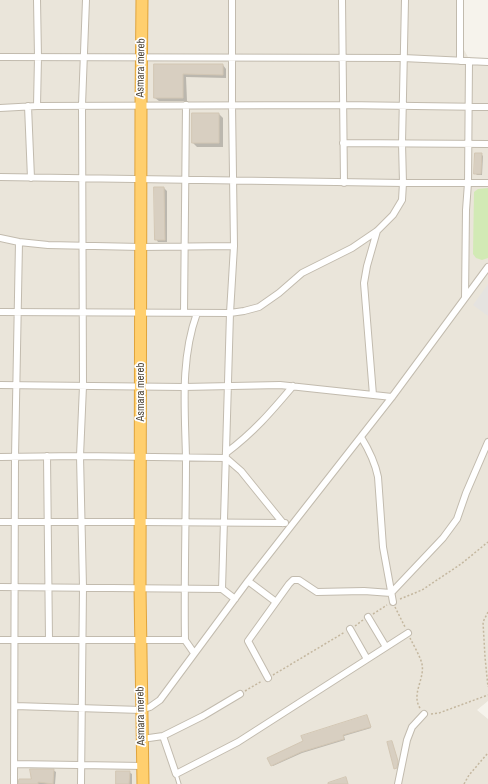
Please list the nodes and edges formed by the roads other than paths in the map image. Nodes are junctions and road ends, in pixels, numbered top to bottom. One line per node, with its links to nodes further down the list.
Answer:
1 (37, 0): 9 (street)
2 (86, 0): 10 (street)
3 (142, 0): 11 (highway, Asmara mereb)
4 (232, 0): 12 (street)
5 (342, 0): 13 (street)
6 (405, 0): 14 (street)
7 (460, 0): 15 (street)
8 (0, 57): 9 (street)
9 (38, 57): 10 (street); 22 (street)
10 (83, 58): 11 (street); 23 (street)
11 (141, 58): 12 (street); 24 (highway, Asmara mereb)
12 (232, 58): 13 (street); 19 (street)
13 (343, 58): 14 (street); 20 (street)
14 (404, 58): 15 (street); 25 (street)
15 (460, 61): 16 (street)
16 (469, 61): 17 (street); 26 (street)
17 (488, 62)
18 (186, 105): 19 (street); 24 (street); 37 (street)
19 (232, 105): 20 (street); 38 (street)
20 (343, 105): 25 (street); 29 (street)
21 (28, 106): 22 (street); 28 (street); 34 (street)
22 (37, 106): 23 (street)
23 (82, 106): 24 (street); 35 (street)
24 (141, 106): 36 (highway, Asmara mereb)
25 (403, 106): 26 (street); 30 (street)
26 (468, 107): 27 (street); 31 (street)
27 (488, 107)
28 (0, 108)
29 (343, 143): 30 (street); 39 (street)
30 (402, 143): 31 (street); 40 (street)
31 (468, 144): 32 (street); 42 (street)
32 (488, 144)
33 (0, 177): 34 (street)
34 (31, 178): 35 (street)
35 (83, 178): 36 (street); 46 (street)
36 (141, 180): 37 (street); 49 (highway, Asmara mereb)
37 (184, 180): 38 (street); 47 (street)
38 (233, 180): 39 (street); 48 (street)
39 (344, 182): 40 (street)
40 (403, 183): 42 (street); 43 (street)
41 (488, 183): 42 (street)
42 (468, 184): 51 (street)
43 (377, 232): 58 (street); 66 (street)
44 (0, 238): 45 (street)
45 (19, 242): 46 (street); 53 (street)
46 (83, 245): 49 (street); 54 (street)
47 (185, 246): 48 (street); 49 (street); 56 (street)
48 (234, 246): 58 (street)
49 (141, 247): 55 (highway, Asmara mereb)
50 (488, 267): 51 (street)
51 (465, 298): 67 (street)
52 (0, 312): 53 (street)
53 (18, 312): 54 (street); 60 (street)
54 (83, 312): 55 (street); 61 (street)
55 (141, 313): 56 (street); 62 (highway, Asmara mereb)
56 (184, 313): 57 (street)
57 (197, 313): 58 (street); 64 (street)
58 (230, 313): 65 (street)
59 (0, 385): 60 (street)
60 (16, 385): 61 (street); 74 (street)
61 (83, 386): 62 (street); 72 (street)
62 (141, 386): 64 (street); 75 (highway, Asmara mereb)
63 (292, 386): 65 (street); 66 (street); 70 (street)
64 (184, 387): 65 (street); 76 (street)
65 (228, 387): 70 (street)
66 (373, 395): 67 (street)
67 (392, 397): 68 (street)
68 (361, 437): 85 (street); 94 (street)
69 (488, 442): 94 (street)
70 (226, 455): 76 (street); 83 (street); 84 (street)
71 (47, 456): 72 (street); 74 (street); 79 (street)
72 (80, 456): 75 (street); 82 (street)
73 (0, 457): 74 (street)
74 (15, 457): 78 (street)
75 (141, 457): 76 (street); 80 (highway, Asmara mereb)
76 (186, 458): 81 (street)
77 (0, 522): 78 (street)
78 (15, 522): 79 (street); 89 (street)
79 (47, 522): 82 (street); 90 (street)
80 (141, 522): 81 (street); 82 (street); 91 (highway, Asmara mereb)
81 (185, 522): 83 (street); 92 (street)
82 (81, 523): 87 (street)
83 (224, 523): 84 (street); 93 (street)
84 (283, 523): 85 (street)
85 (293, 524): 86 (street)
86 (248, 581): 95 (street); 96 (street)
87 (83, 586): 90 (street); 91 (street); 104 (street)
88 (0, 587): 89 (street)
89 (15, 587): 90 (street); 102 (street)
90 (48, 587): 103 (street)
91 (140, 587): 92 (street); 105 (highway, Asmara mereb)
92 (184, 587): 93 (street); 106 (street)
93 (222, 589): 95 (street)
94 (391, 593): 96 (street); 97 (street)
95 (235, 600): 108 (street)
96 (276, 602): 110 (street)
97 (393, 602)
98 (368, 617): 107 (street)
99 (350, 629): 109 (street)
100 (408, 633): 107 (street)
101 (0, 640): 102 (street)
102 (15, 640): 103 (street); 112 (street)
103 (49, 640): 104 (street)
104 (83, 640): 105 (street); 113 (street)
105 (141, 640): 106 (street); 114 (highway, Asmara mereb)
106 (185, 640): 108 (street)
107 (386, 647): 109 (street)
108 (194, 653): 114 (street)
109 (367, 659): 121 (street)
110 (268, 678)
111 (240, 694): 116 (street)
112 (15, 706): 113 (street); 118 (street)
113 (82, 708): 114 (street); 119 (street)
114 (141, 710): 117 (highway, Asmara mereb)
115 (424, 714): 126 (street)
116 (163, 736): 117 (street); 121 (street)
117 (142, 740): 120 (highway, Asmara mereb)
118 (14, 764): 119 (street); 122 (street)
119 (81, 765): 120 (street); 123 (street)
120 (143, 766): 124 (highway, Asmara mereb)
121 (176, 774): 125 (lane)
122 (14, 784)
123 (81, 784)
124 (142, 784)
125 (179, 784)
126 (398, 784)

